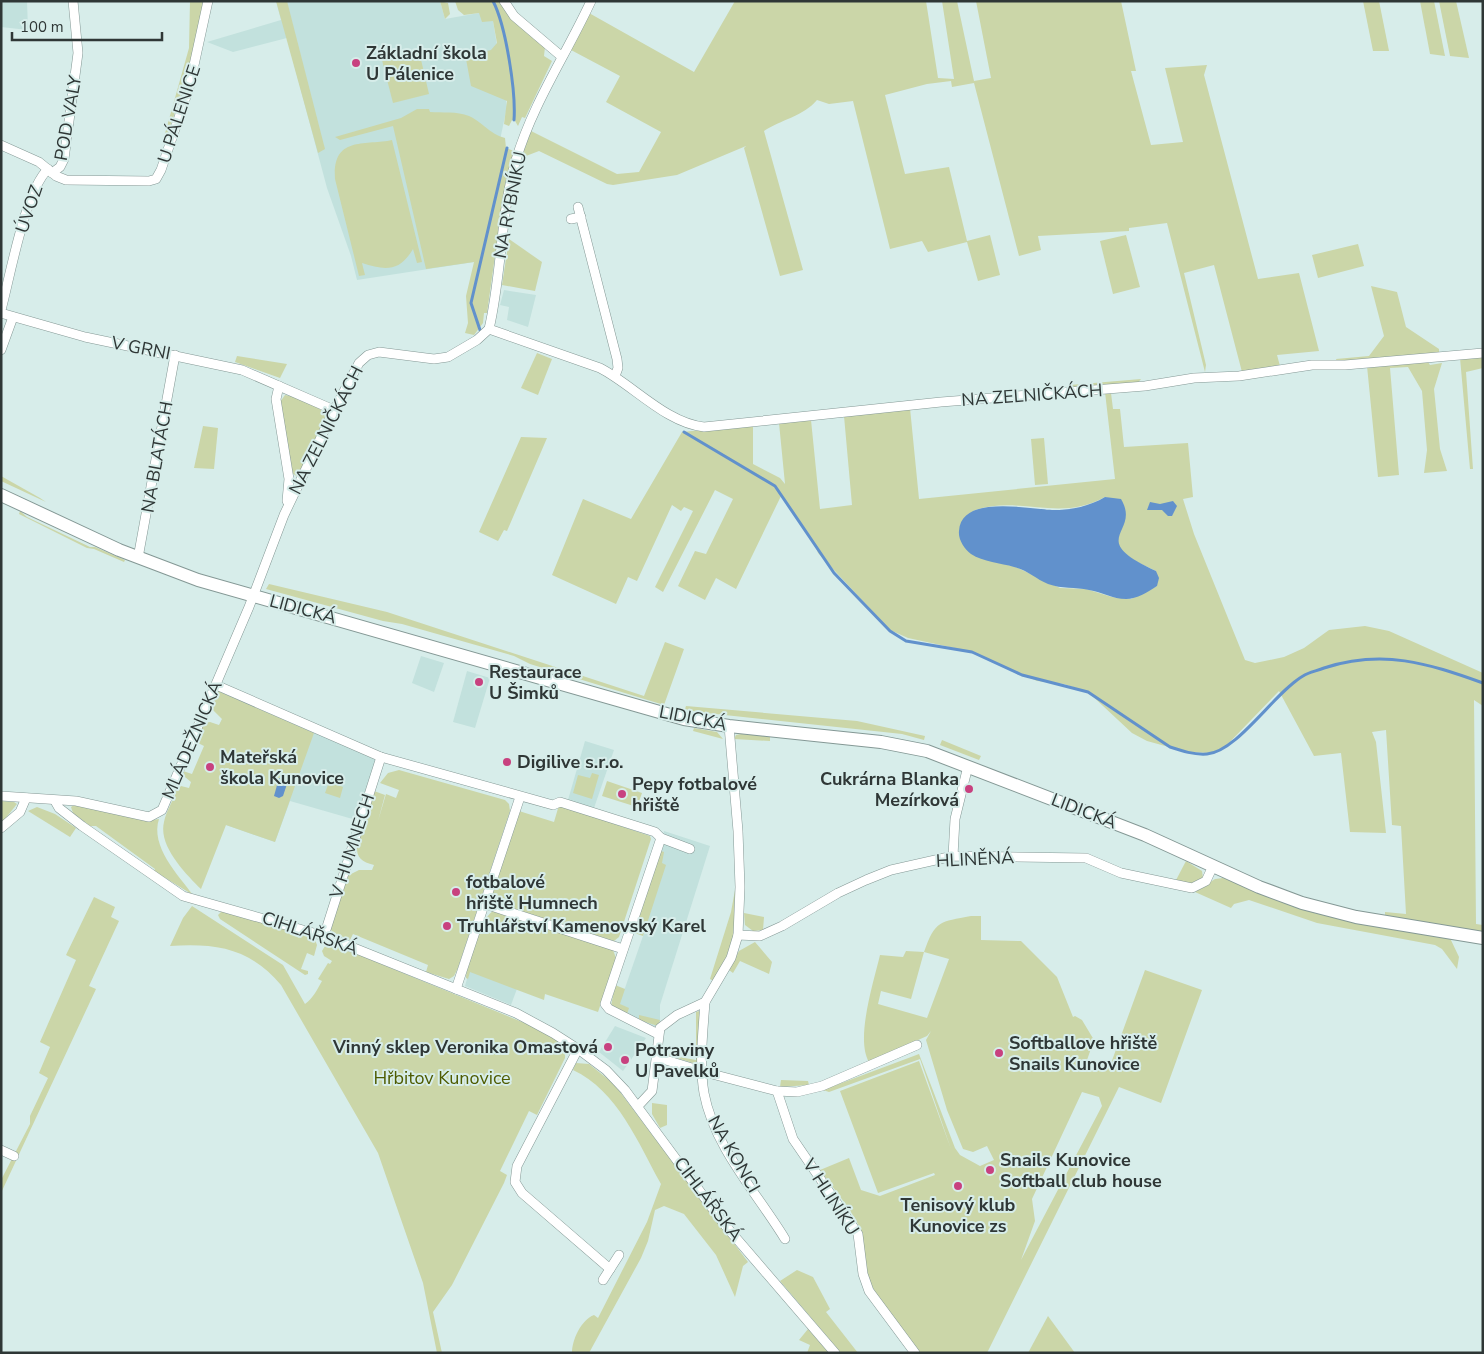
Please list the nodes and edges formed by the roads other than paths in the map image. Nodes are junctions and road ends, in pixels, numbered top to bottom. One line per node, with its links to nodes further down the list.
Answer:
1 (73, 1): 7 (street, POD VALY)
2 (208, 1): 7 (street, U PÁLENICE)
3 (504, 1): 5 (street)
4 (591, 1): 5 (street, NA RYBNÍKU)
5 (561, 56): 13 (street, NA RYBNÍKU)
6 (1, 145): 7 (street, POD VALY)
7 (50, 171): 11 (street, ÚVOZ)
8 (578, 207): 9 (street)
9 (581, 217): 10 (street); 17 (street)
10 (571, 219)
11 (1, 312): 12 (street, V GRNI)
12 (13, 317): 14 (street); 16 (street, V GRNI)
13 (487, 332): 17 (street, NA ZELNIČKÁCH); 19 (street, NA ZELNIČKÁCH)
14 (1, 350)
15 (1483, 353): 17 (street, NA ZELNIČKÁCH)
16 (175, 355): 18 (street, V GRNI); 22 (street, NA BLATÁCH)
17 (615, 376)
18 (279, 386): 19 (street, V GRNI); 21 (street)
19 (334, 410): 21 (street, NA ZELNIČKÁCH)
20 (1, 495): 22 (main road, LIDICKÁ)
21 (284, 515): 23 (street, NA ZELNIČKÁCH)
22 (138, 558): 23 (main road, LIDICKÁ)
23 (253, 596): 24 (street, MLÁDEŽNICKÁ); 25 (main road, LIDICKÁ)
24 (216, 685): 26 (street); 31 (street, MLÁDEŽNICKÁ)
25 (729, 726): 27 (main road, LIDICKÁ); 38 (street)
26 (381, 757): 29 (street); 39 (street, V HUMNECH)
27 (968, 766): 35 (street); 36 (main road, LIDICKÁ)
28 (1, 796): 30 (street, MLÁDEŽNICKÁ)
29 (520, 797): 33 (street); 37 (street)
30 (26, 798): 31 (street, MLÁDEŽNICKÁ); 32 (street)
31 (55, 801): 39 (street, CIHLÁŘSKÁ)
32 (1, 828)
33 (661, 838): 34 (street); 41 (street)
34 (690, 849)
35 (953, 856): 36 (street, HLINĚNÁ); 38 (street, HLINĚNÁ)
36 (1213, 866): 40 (main road, LIDICKÁ)
37 (486, 904): 41 (street); 42 (street)
38 (738, 935): 43 (street)
39 (324, 936): 42 (street, CIHLÁŘSKÁ)
40 (1483, 938)
41 (623, 949): 44 (street)
42 (456, 989): 46 (street, CIHLÁŘSKÁ)
43 (705, 1002): 44 (street); 48 (street, NA KONCI)
44 (658, 1034): 47 (street)
45 (917, 1045): 49 (street)
46 (578, 1049): 50 (street, CIHLÁŘSKÁ); 55 (street)
47 (656, 1057): 48 (street); 50 (street)
48 (702, 1071): 49 (street); 53 (street, NA KONCI)
49 (776, 1091): 58 (street, V HLINÍKU)
50 (638, 1106): 57 (street, CIHLÁŘSKÁ)
51 (1, 1150): 52 (street)
52 (14, 1156)
53 (785, 1238)
54 (619, 1255): 55 (street)
55 (610, 1269): 56 (street)
56 (603, 1280)
57 (835, 1353)
58 (914, 1353)

